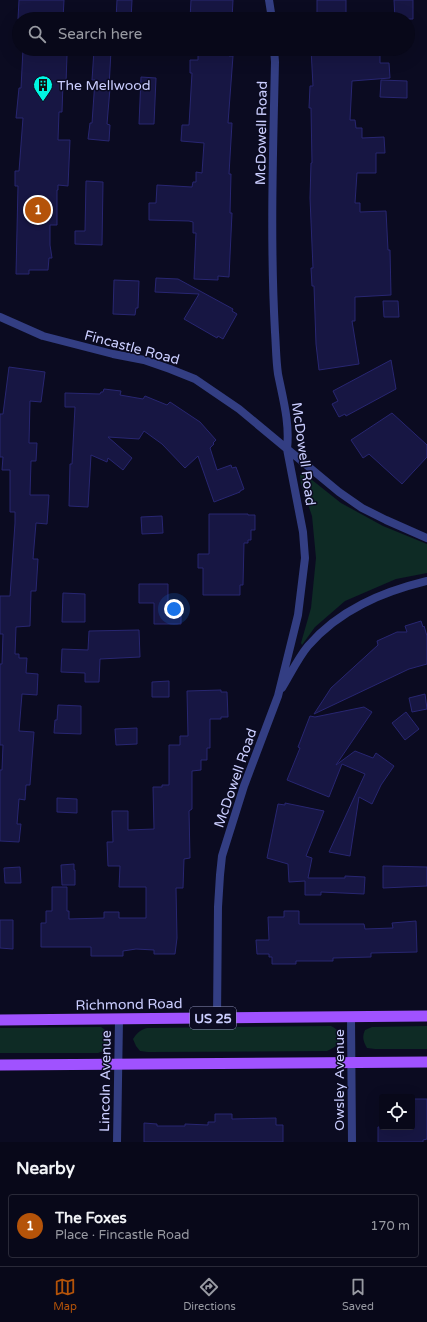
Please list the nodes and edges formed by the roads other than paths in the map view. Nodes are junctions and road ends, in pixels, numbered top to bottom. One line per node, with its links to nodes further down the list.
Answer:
1 (269, 0): 2 (street)
2 (271, 12)
3 (275, 56): 5 (street, McDowell Road)
4 (0, 317): 5 (street, Fincastle Road)
5 (287, 449): 6 (street, Fincastle Road); 8 (street, McDowell Road)
6 (427, 538)
7 (427, 581): 8 (street)
8 (278, 696): 11 (street, McDowell Road)
9 (427, 1016): 10 (main road, Richmond Road / US 25)
10 (352, 1017): 11 (main road, Richmond Road / US 25); 15 (street, Owsley Avenue)
11 (217, 1018): 13 (main road, Richmond Road / US 25)
12 (0, 1020): 13 (main road, Richmond Road / US 25)
13 (118, 1020): 16 (street, Lincoln Avenue)
14 (427, 1062): 15 (main road)
15 (352, 1063): 16 (main road); 19 (street, Owsley Avenue)
16 (118, 1064): 17 (main road); 18 (street, Lincoln Avenue)
17 (0, 1065)
18 (117, 1142)
19 (352, 1142)

